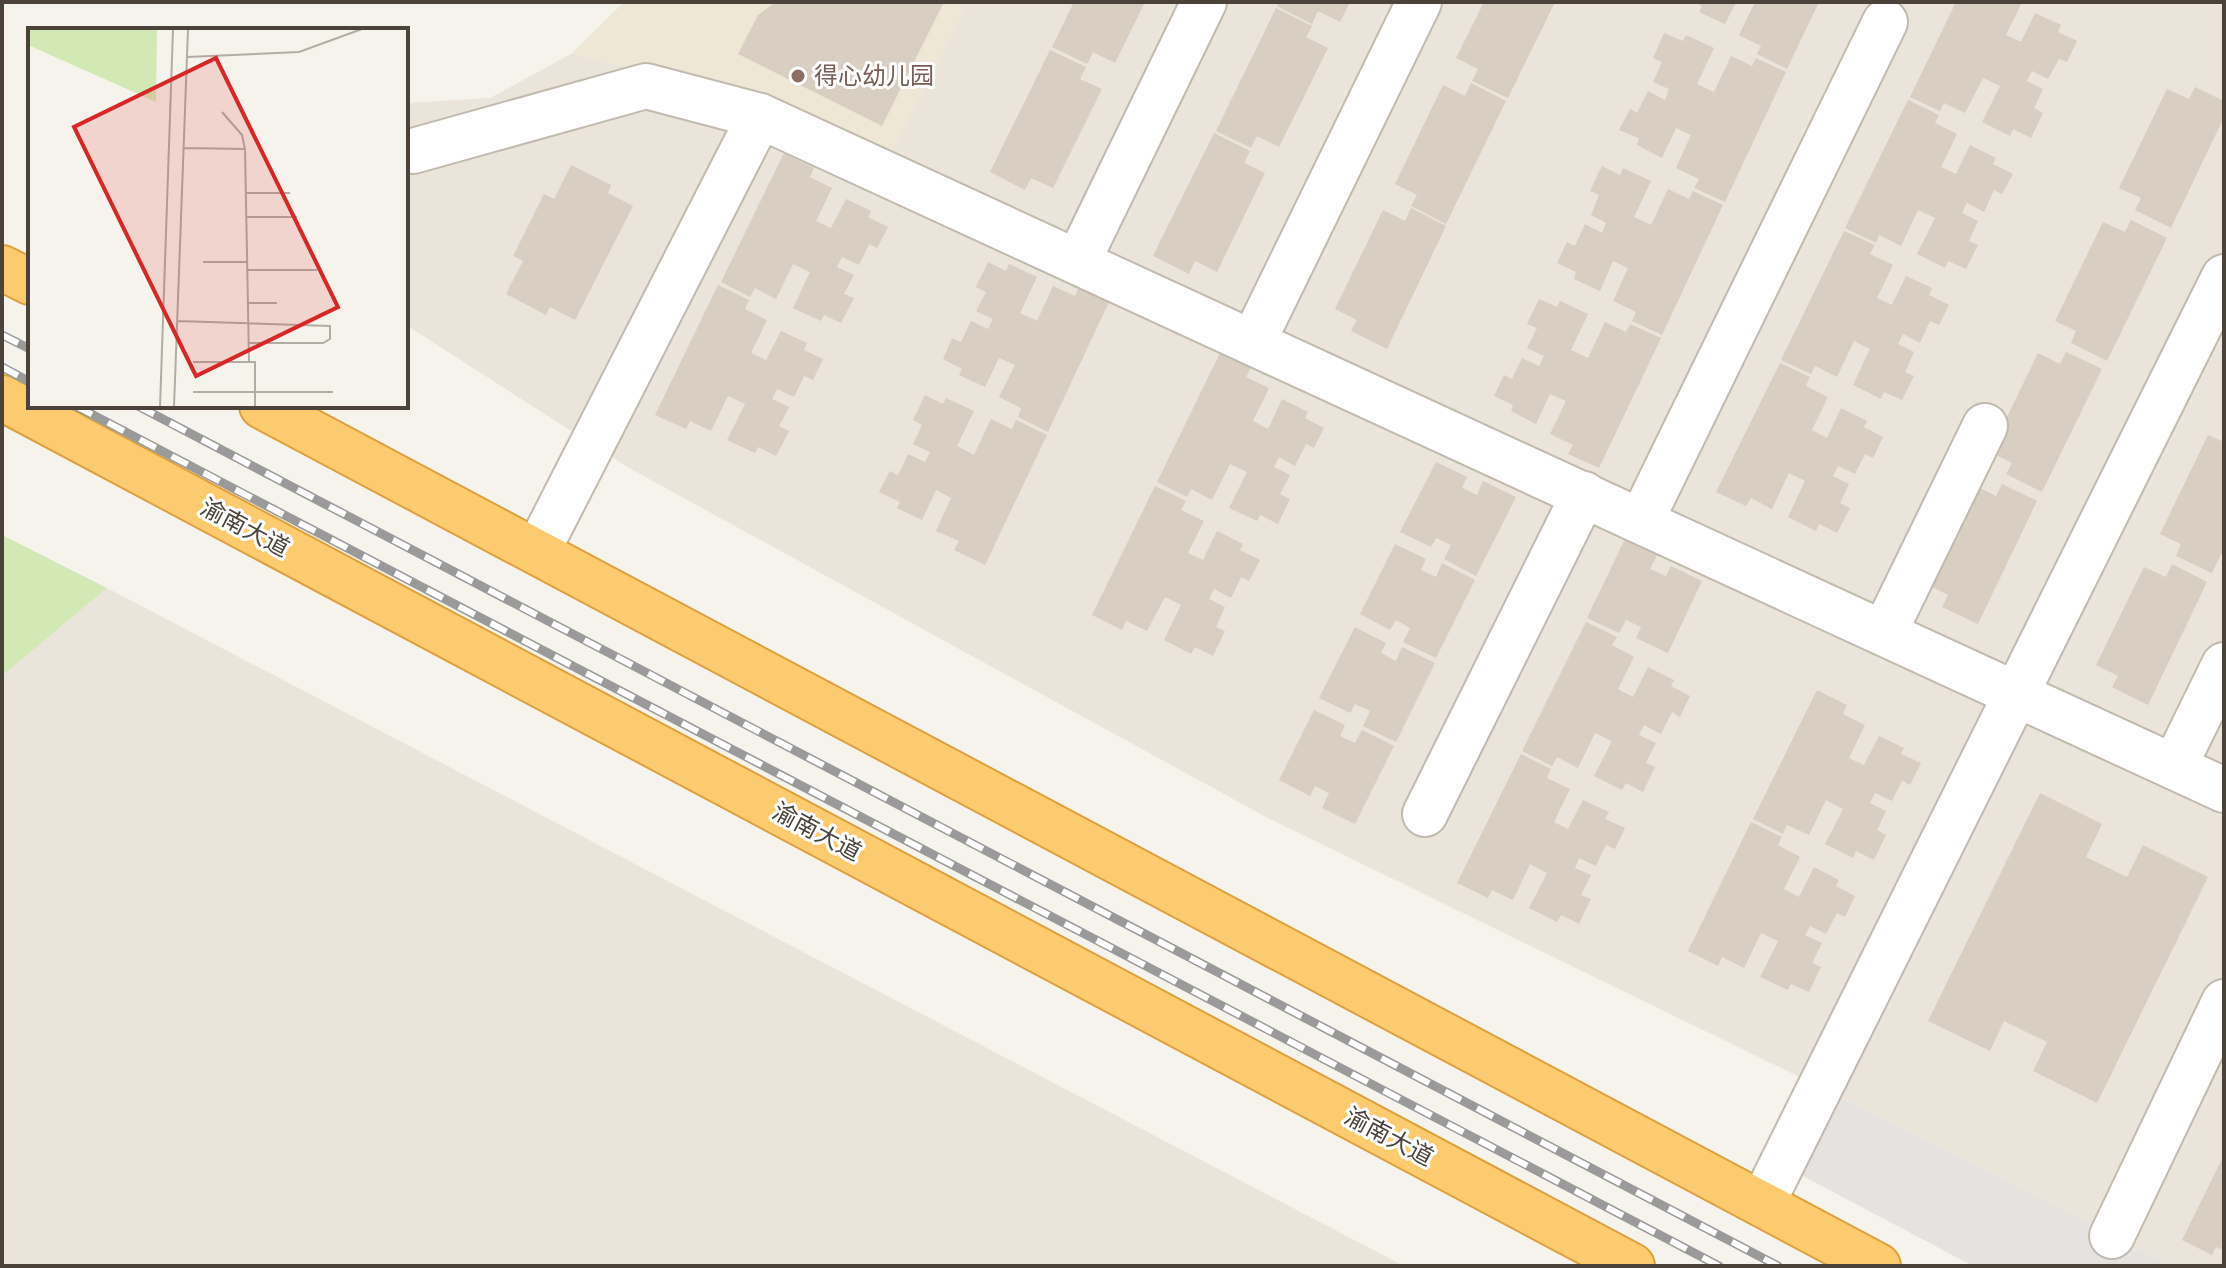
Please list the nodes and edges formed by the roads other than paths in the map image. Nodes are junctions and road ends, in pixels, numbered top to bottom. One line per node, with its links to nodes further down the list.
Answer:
1 (1204, 2): 6 (street)
2 (1419, 2): 10 (street)
3 (1885, 22): 15 (street)
4 (760, 116): 5 (street); 6 (street); 16 (street)
5 (413, 151)
6 (1078, 261): 10 (street)
7 (2, 268): 9 (highway)
8 (2224, 277): 19 (street)
9 (28, 281)
10 (1253, 342): 14 (street)
11 (2, 398): 26 (highway, 渝南大道)
12 (266, 408): 16 (highway)
13 (1985, 426): 17 (street)
14 (1584, 494): 15 (street); 22 (street)
15 (1641, 521): 17 (street)
16 (537, 552): 24 (highway)
17 (1884, 633): 19 (street)
18 (2224, 665): 20 (street)
19 (2016, 694): 20 (street); 24 (street)
20 (2174, 767): 21 (street)
21 (2224, 790)
22 (1425, 814)
23 (2224, 1002): 25 (street)
24 (1762, 1204): 27 (highway)
25 (2112, 1236)
26 (1632, 1266)
27 (1878, 1266)

